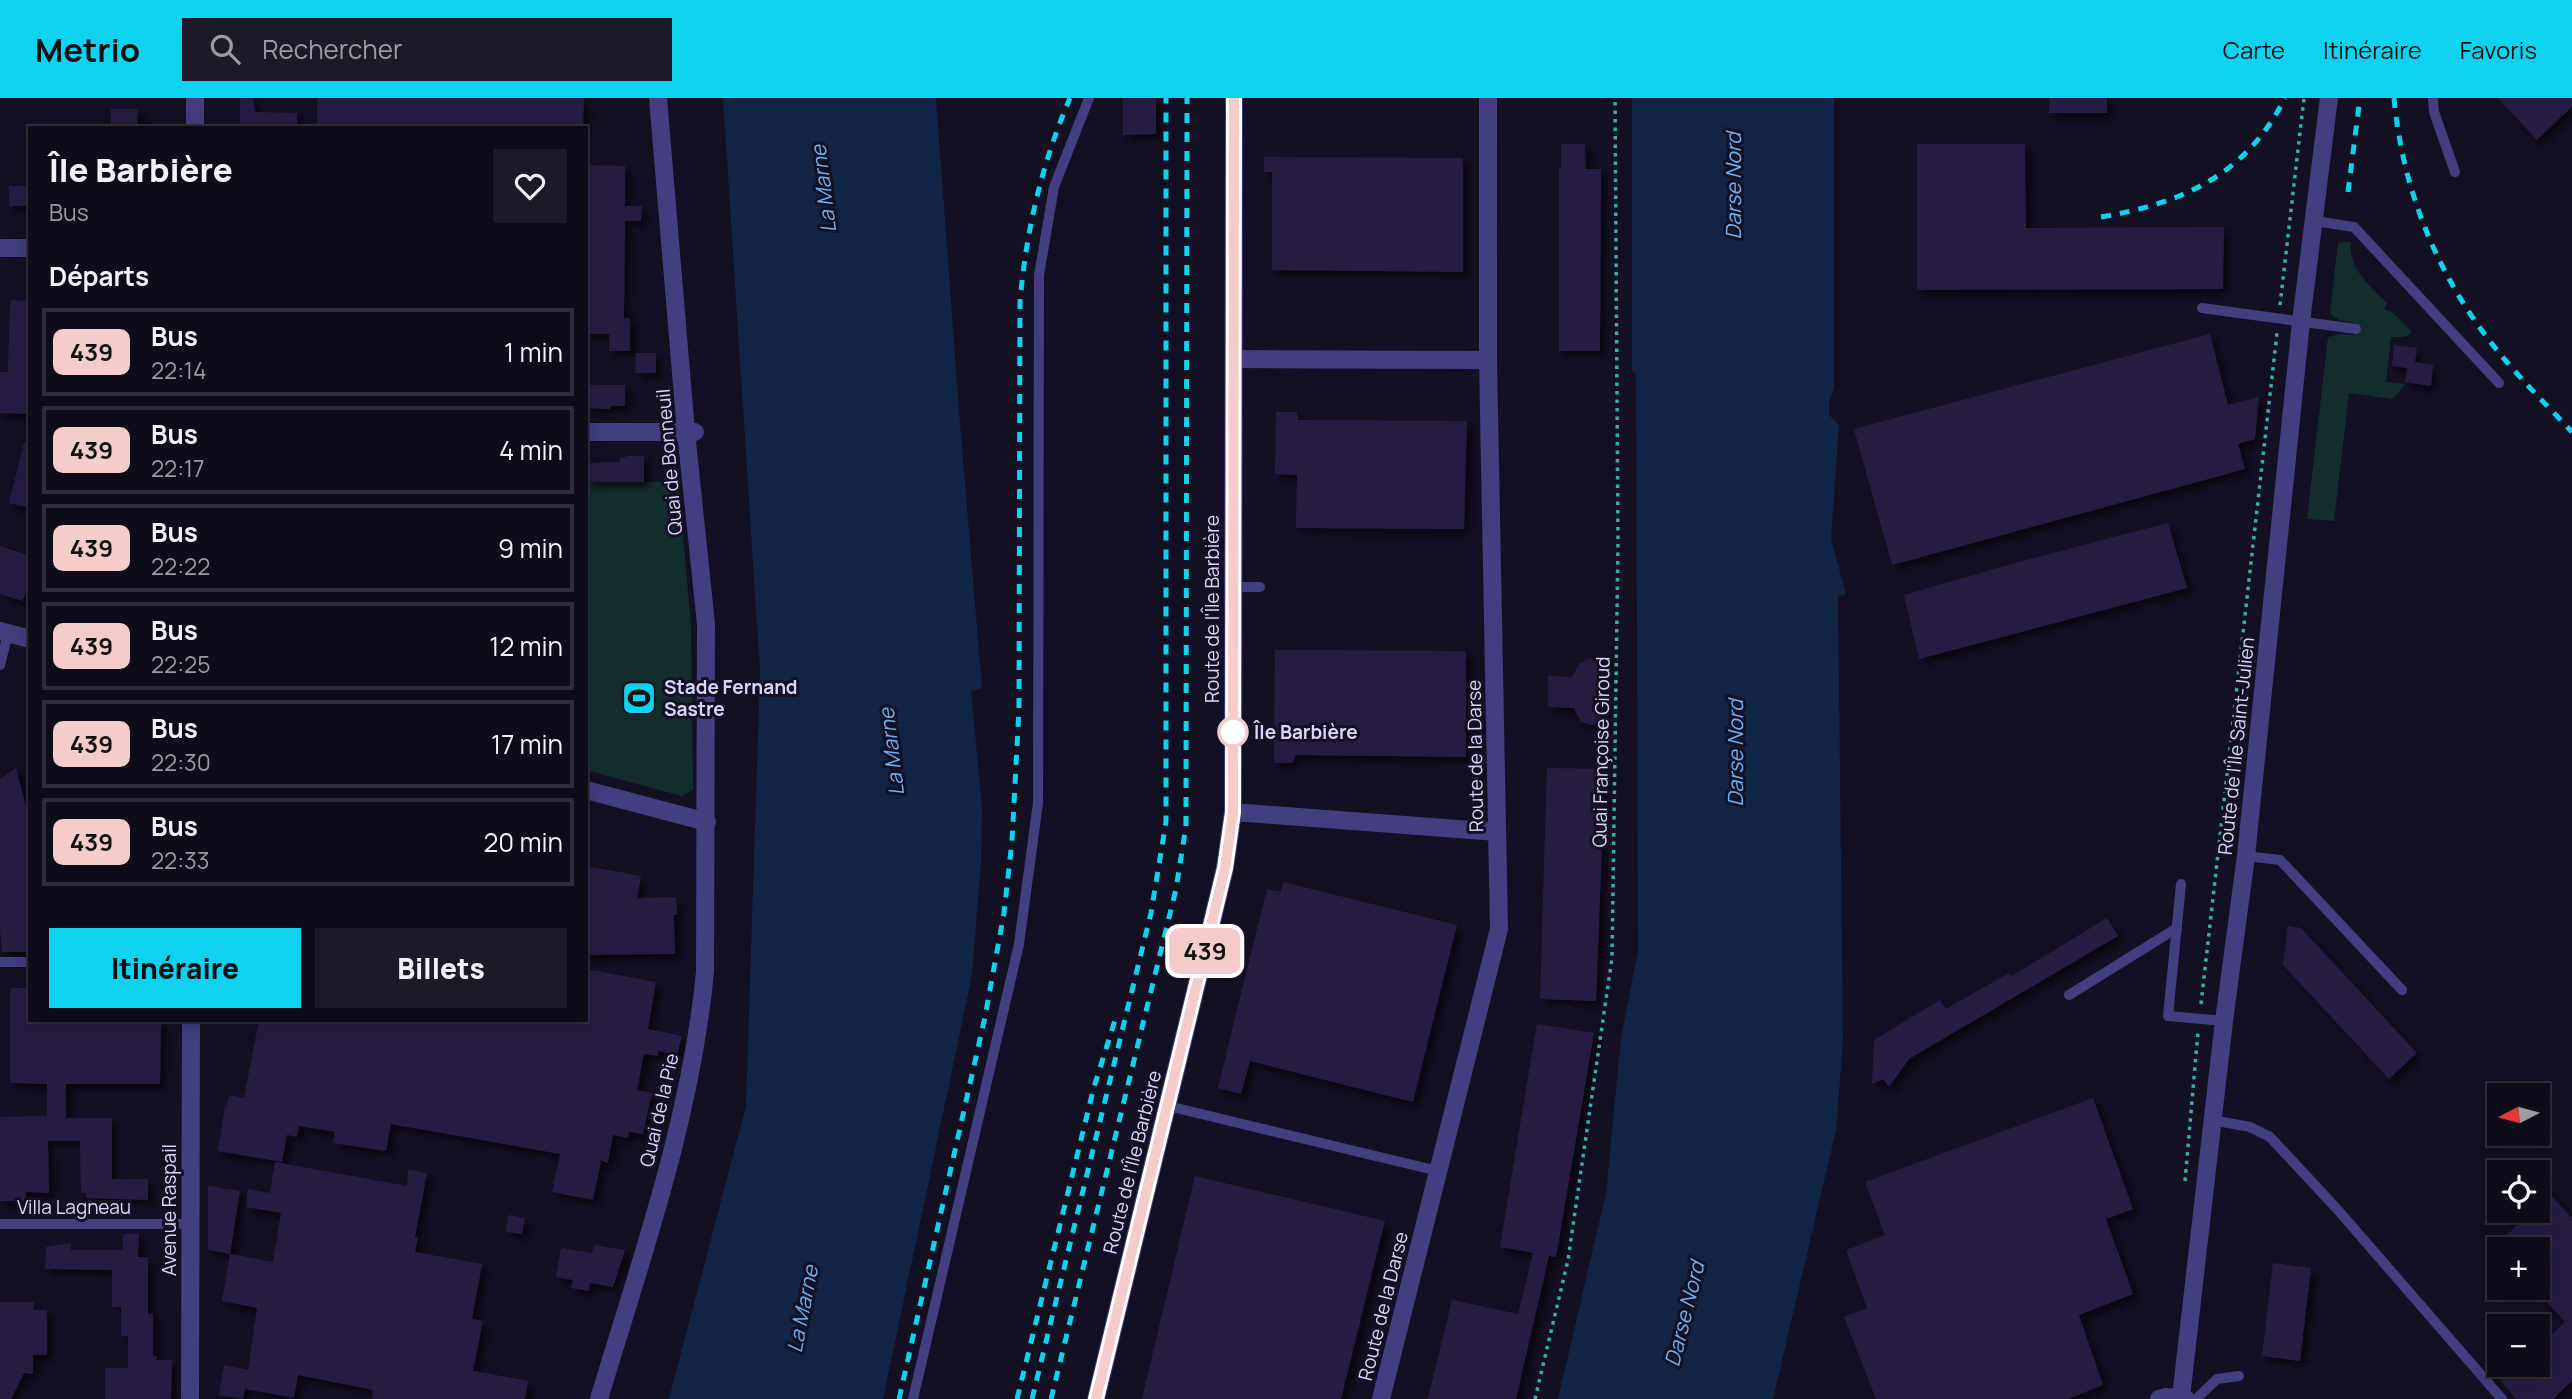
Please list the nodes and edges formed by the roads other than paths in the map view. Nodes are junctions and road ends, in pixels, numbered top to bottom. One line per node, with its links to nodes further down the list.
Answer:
1 (195, 98): 8 (street)
2 (658, 98): 20 (street, Quai de Bonneuil)
3 (1089, 98): 48 (lane)
4 (1234, 98): 16 (street, Route de l'Île Barbière)
5 (1488, 98): 17 (street, Route de la Darse)
6 (2329, 98): 10 (street, Route de l'Île Saint-Julien)
7 (2433, 98): 9 (lane)
8 (195, 126)
9 (2455, 172)
10 (2315, 221): 14 (street, Route de l'Île Saint-Julien); 18 (lane)
11 (0, 248): 12 (street)
12 (28, 248)
13 (2202, 308): 14 (lane)
14 (2301, 323): 15 (lane); 30 (street, Route de l'Île Saint-Julien)
15 (2356, 330)
16 (1234, 359): 17 (street); 21 (street, Route de l'Île Barbière)
17 (1488, 360): 29 (street, Route de la Darse)
18 (2499, 383)
19 (588, 432): 20 (street)
20 (690, 432): 28 (street, Quai de Bonneuil)
21 (1233, 587): 22 (lane); 27 (street, Route de l'Île Barbière)
22 (1260, 587)
23 (4, 632): 24 (street); 25 (lane)
24 (28, 638)
25 (0, 665)
26 (588, 791): 28 (street)
27 (1233, 812): 29 (street); 39 (street, Route de l'Île Barbière)
28 (707, 822): 47 (street, Quai de la Pie)
29 (1497, 832): 41 (street, Route de la Darse)
30 (2246, 856): 35 (lane); 37 (street, Route de l'Île Saint-Julien)
31 (2181, 884): 32 (lane)
32 (2177, 928): 36 (lane); 37 (lane)
33 (0, 962): 34 (lane)
34 (28, 962)
35 (2402, 990)
36 (2068, 995)
37 (2224, 1021): 40 (street, Route de l'Île Saint-Julien)
38 (191, 1022): 43 (street, Avenue Raspail)
39 (1168, 1106): 41 (lane); 49 (street, Route de l'Île Barbière)
40 (2213, 1120): 45 (street, Route de l'Île Saint-Julien); 52 (lane)
41 (1438, 1171): 50 (street, Route de la Darse)
42 (0, 1224): 43 (lane, Villa Lagneau)
43 (190, 1224): 46 (street, Avenue Raspail)
44 (2239, 1376): 45 (lane)
45 (2188, 1398): 51 (street)
46 (190, 1399)
47 (599, 1399)
48 (913, 1399)
49 (1096, 1399)
50 (1381, 1399)
51 (2159, 1399)
52 (2502, 1399)

